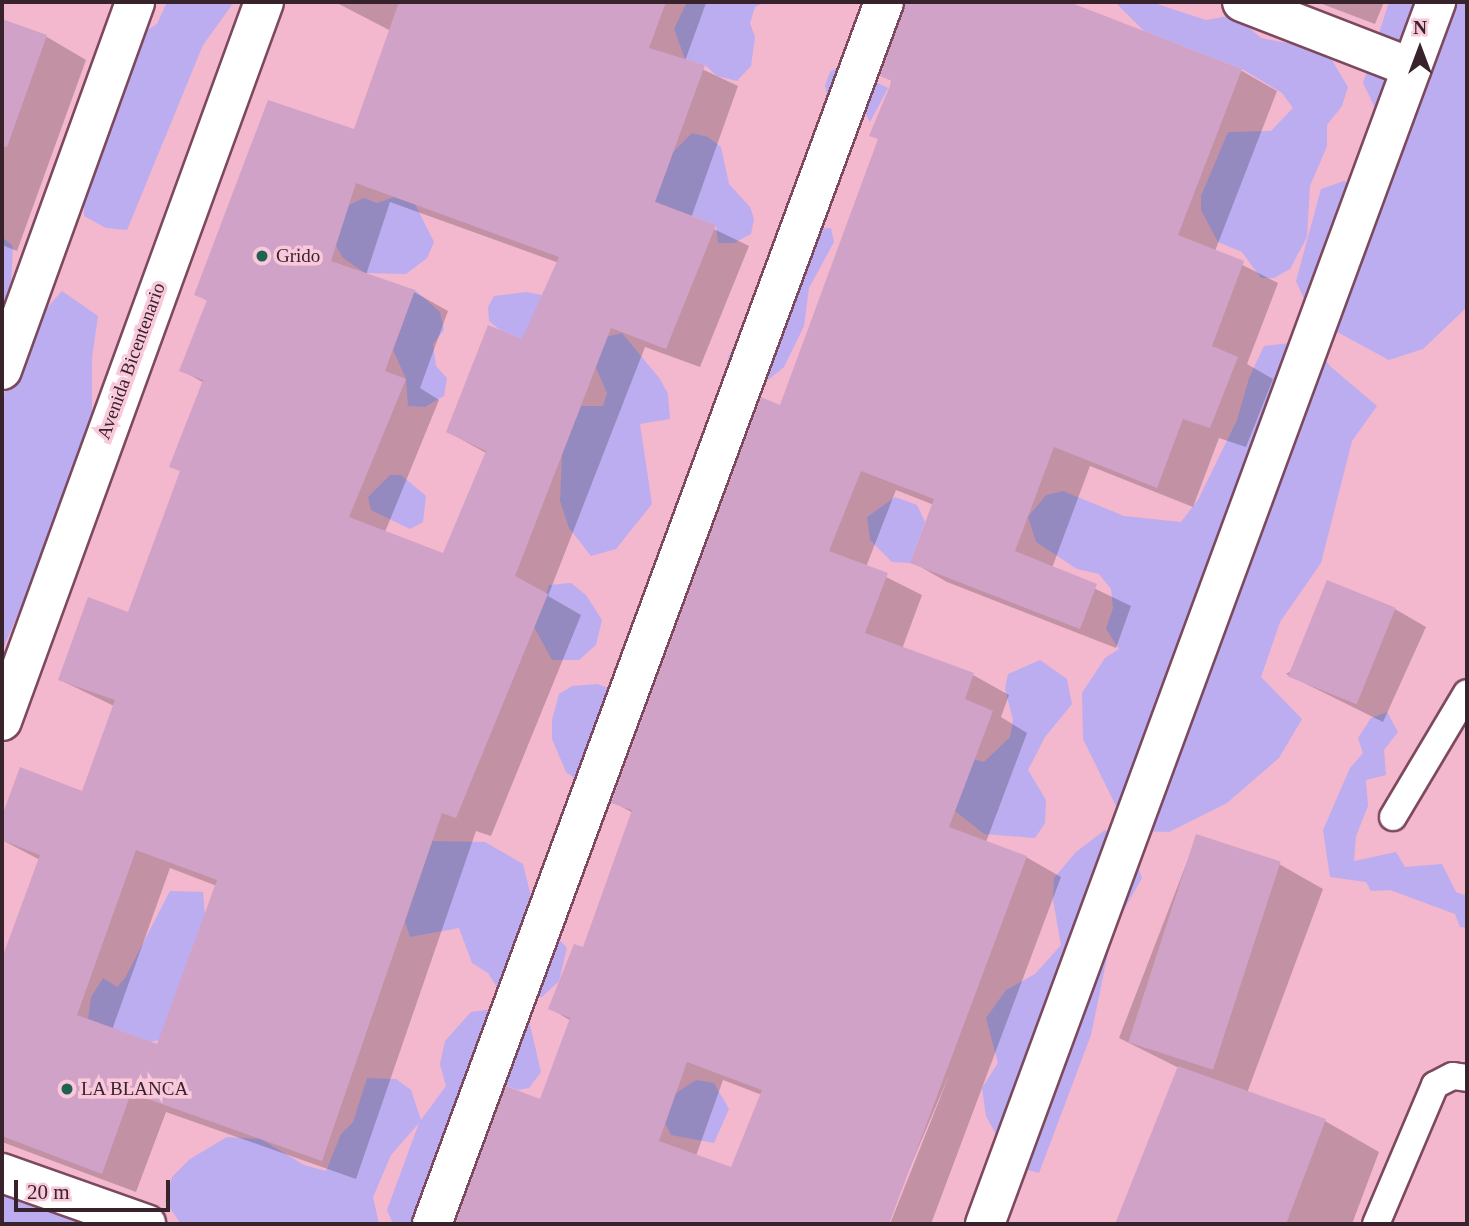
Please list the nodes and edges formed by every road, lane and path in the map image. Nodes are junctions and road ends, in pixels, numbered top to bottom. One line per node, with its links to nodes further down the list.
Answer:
1 (135, 2): 7 (street)
2 (264, 2): 9 (street, Avenida Bicentenario)
3 (884, 2): 14 (street)
4 (1242, 2): 6 (street)
5 (1436, 2): 6 (street)
6 (1412, 68): 15 (street)
7 (2, 370)
8 (1467, 693): 10 (lane)
9 (2, 721)
10 (1393, 817)
11 (1467, 1077): 16 (lane)
12 (2, 1173): 13 (street)
13 (146, 1224)
14 (432, 1224)
15 (985, 1224)
16 (1376, 1224)

